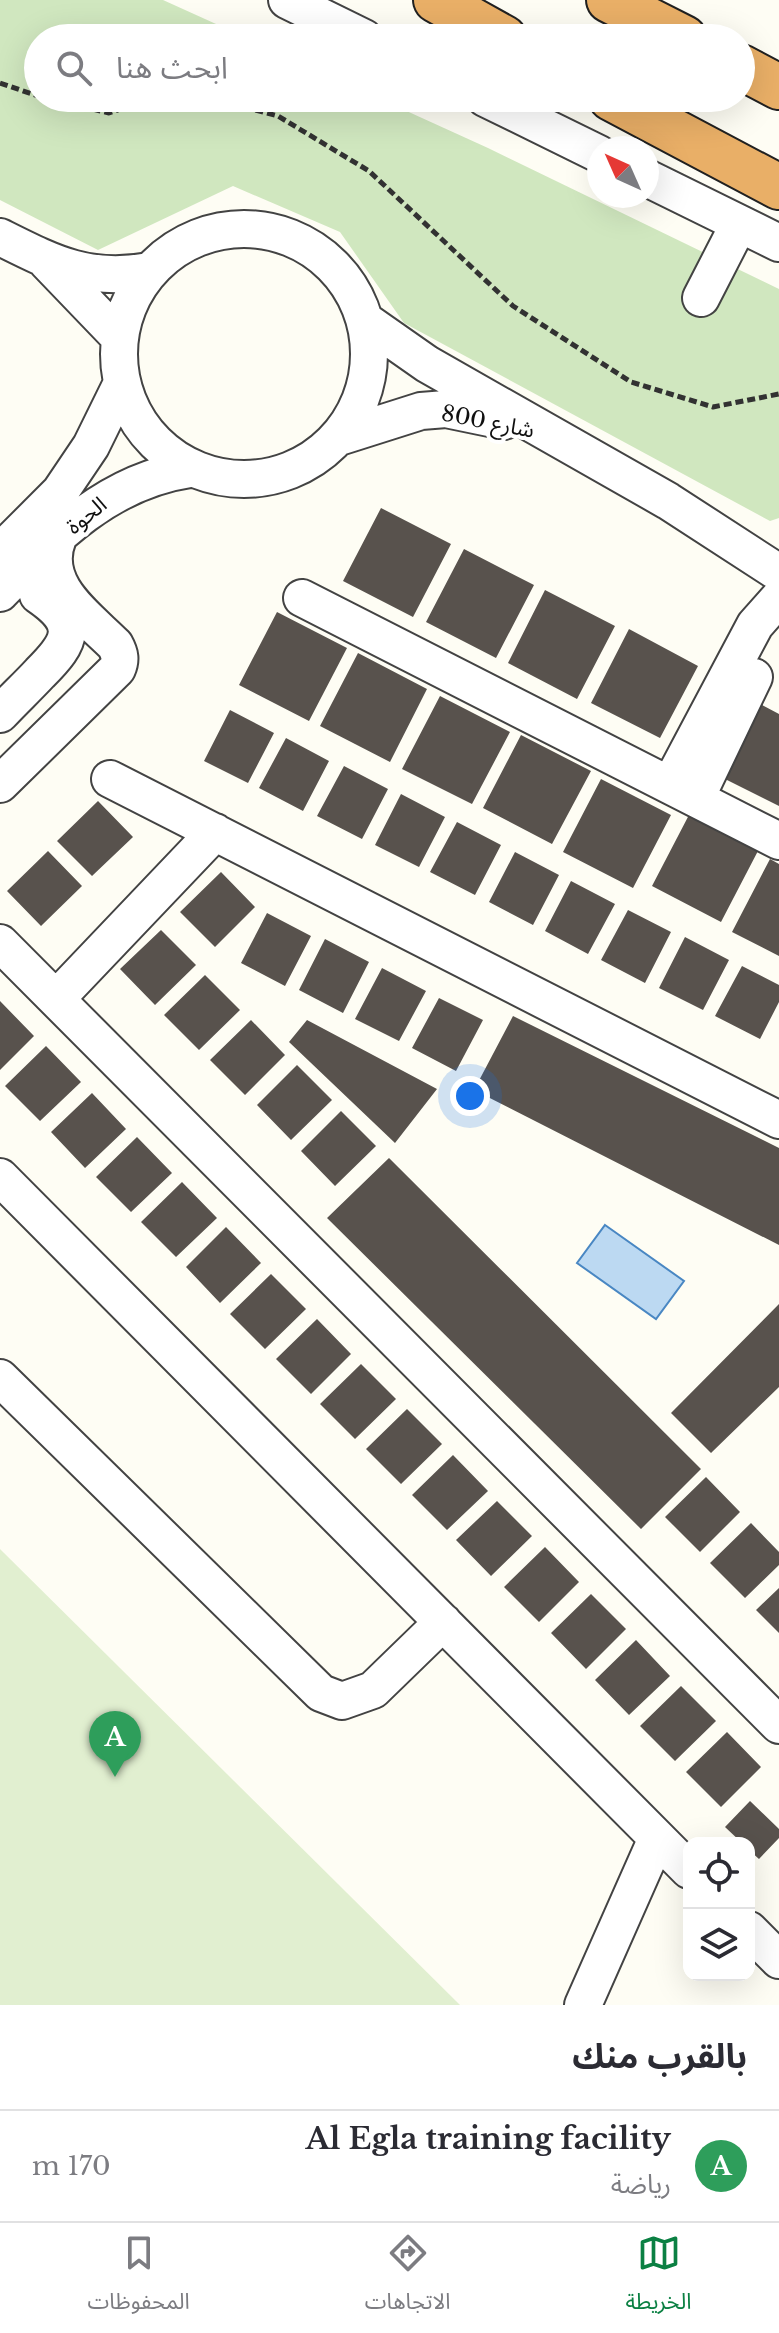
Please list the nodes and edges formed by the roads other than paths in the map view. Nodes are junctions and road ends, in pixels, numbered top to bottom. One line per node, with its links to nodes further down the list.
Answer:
1 (287, 0): 4 (street)
2 (436, 0): 5 (highway)
3 (609, 0): 6 (highway)
4 (336, 24)
5 (479, 24)
6 (656, 24)
7 (755, 74): 8 (highway)
8 (779, 87)
9 (514, 112): 11 (street)
10 (637, 112): 13 (highway)
11 (587, 148)
12 (659, 184): 14 (street)
13 (779, 187)
14 (739, 224): 16 (street); 19 (street)
15 (0, 237): 17 (street)
16 (779, 243)
17 (43, 258): 18 (street); 21 (street)
18 (150, 271): 20 (street); 21 (street)
19 (701, 298)
20 (367, 322): 23 (street, شارع 800); 24 (street)
21 (120, 338): 22 (street)
22 (122, 383): 25 (street); 29 (street, الحوة)
23 (545, 431): 24 (street, شارع 800); 26 (street, شارع 800)
24 (339, 437): 25 (street)
25 (190, 469): 27 (street, الحوة)
26 (668, 501): 28 (street, شارع 800); 30 (street, شارع 800)
27 (58, 538): 31 (street, الحوة); 37 (street)
28 (779, 541)
29 (0, 552)
30 (779, 573)
31 (3, 590): 35 (street)
32 (302, 598): 38 (street)
33 (779, 598): 38 (street)
34 (779, 630): 38 (street)
35 (0, 714)
36 (110, 779): 39 (street)
37 (0, 784)
38 (683, 792): 40 (street)
39 (215, 832): 42 (street); 43 (street)
40 (779, 841)
41 (0, 943): 42 (street)
42 (56, 999): 47 (street)
43 (779, 1120)
44 (0, 1177): 46 (street)
45 (0, 1378): 46 (street)
46 (443, 1622): 48 (street)
47 (779, 1725)
48 (657, 1838): 49 (street); 52 (street)
49 (683, 1864)
50 (755, 1936): 51 (street)
51 (779, 1960)
52 (583, 2005)

